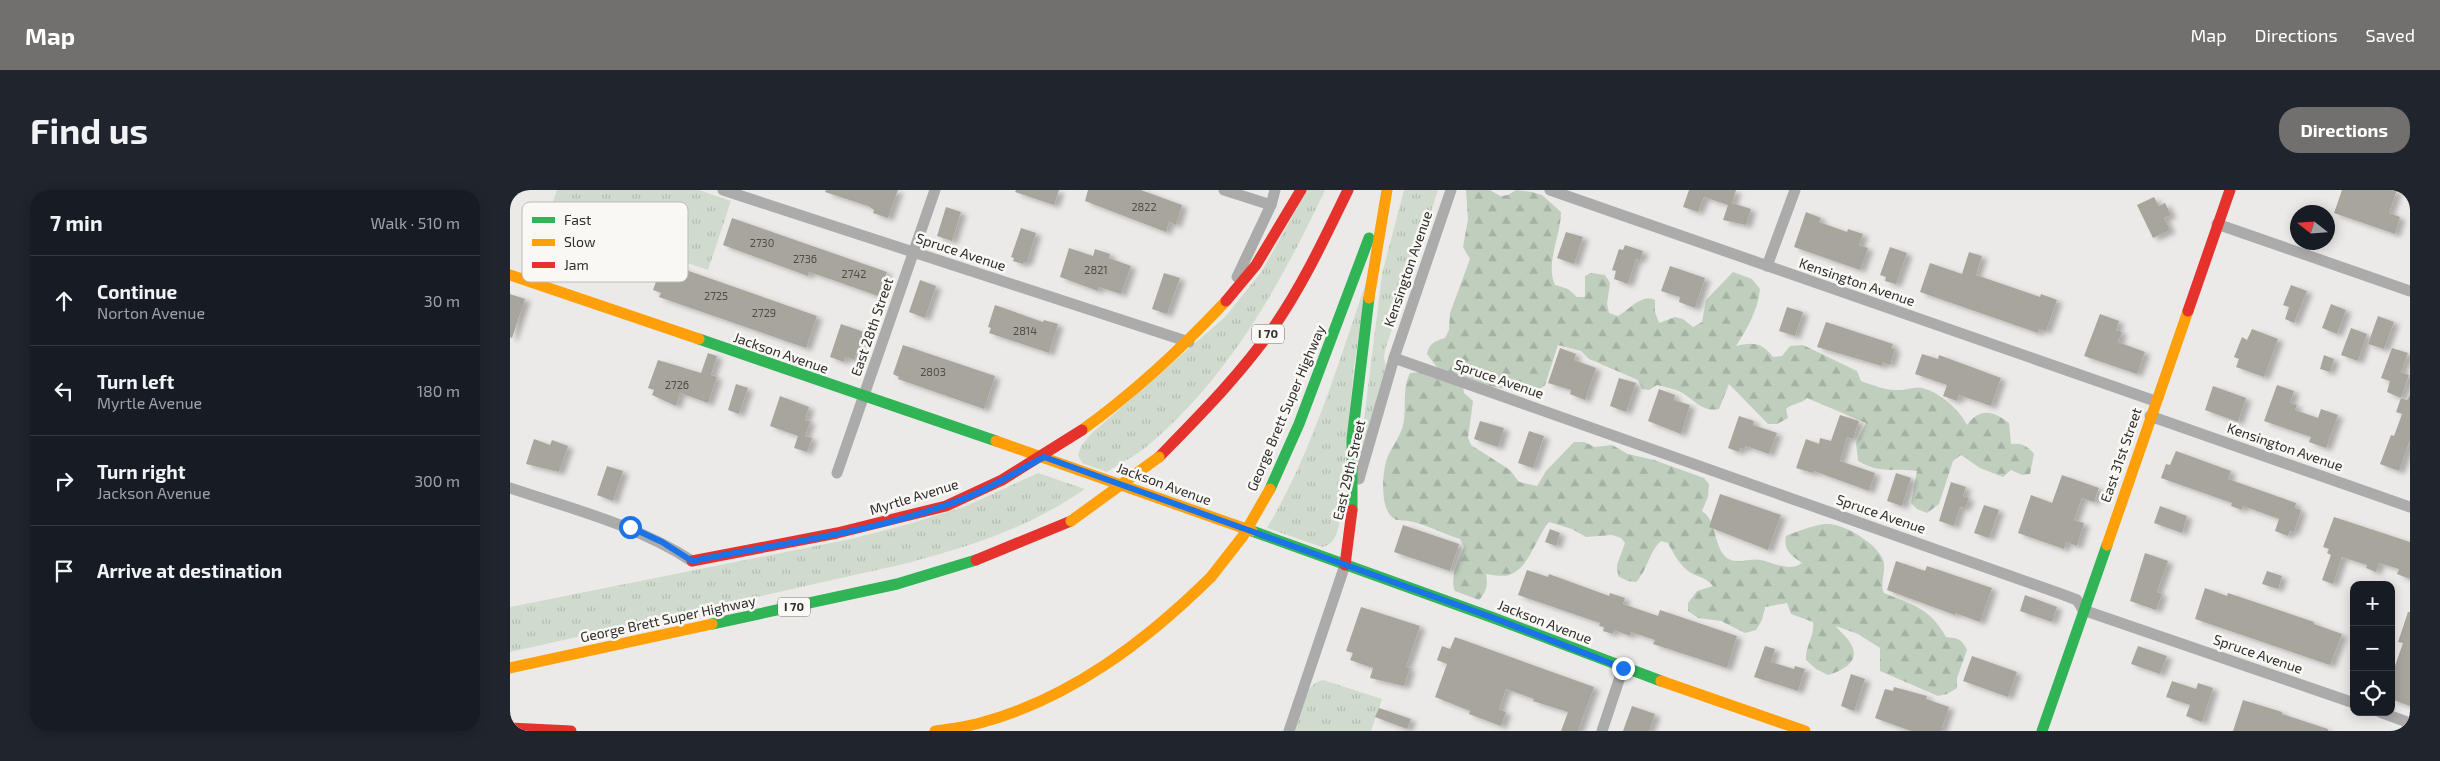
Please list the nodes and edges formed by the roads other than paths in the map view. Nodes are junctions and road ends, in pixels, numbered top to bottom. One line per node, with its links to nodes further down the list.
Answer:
1 (723, 190): 14 (street, Spruce Avenue)
2 (935, 190): 14 (street, East 28th Street)
3 (1224, 190): 12 (street)
4 (1276, 190): 12 (street)
5 (1301, 190): 20 (main road)
6 (1348, 190): 34 (main road, George Brett Super Highway / I 70, bridge)
7 (1386, 190): 30 (main road); 41 (main road, George Brett Super Highway, bridge)
8 (1451, 190): 22 (street, Kensington Avenue)
9 (1550, 190): 15 (street, Kensington Avenue)
10 (1795, 190): 15 (street)
11 (2229, 190): 13 (main road, East 31st Street)
12 (1271, 204): 20 (street)
13 (2217, 224): 19 (street); 24 (main road, East 31st Street)
14 (913, 252): 21 (street, Spruce Avenue); 23 (street, East 28th Street)
15 (1767, 266): 24 (street, Kensington Avenue)
16 (510, 275): 17 (main road, Jackson Avenue)
17 (522, 279)
18 (530, 282): 23 (main road, Jackson Avenue)
19 (2410, 291)
20 (1226, 301): 21 (main road)
21 (1189, 342): 26 (main road, Myrtle Avenue)
22 (1394, 358): 30 (street, East 29th Street); 33 (street, Spruce Avenue)
23 (863, 397): 26 (main road, Jackson Avenue); 27 (street, East 28th Street)
24 (2155, 401): 25 (main road, East 31st Street)
25 (2150, 416): 29 (street, Kensington Avenue); 33 (main road, East 31st Street)
26 (1044, 457): 31 (main road, Myrtle Avenue); 32 (main road, Jackson Avenue)
27 (837, 473)
28 (510, 488): 31 (street)
29 (2410, 507)
30 (1352, 510): 32 (main road, East 29th Street)
31 (692, 561)
32 (1345, 565): 35 (main road, Jackson Avenue); 42 (street, East 29th Street)
33 (2083, 610): 36 (street, Spruce Avenue); 45 (main road, East 31st Street)
34 (510, 668)
35 (1623, 668): 43 (street); 44 (main road, Jackson Avenue)
36 (2350, 702)
37 (2391, 716): 38 (street)
38 (2410, 723)
39 (510, 728): 40 (main road)
40 (571, 731)
41 (935, 731)
42 (1289, 731)
43 (1602, 731)
44 (1805, 731)
45 (2042, 731)

